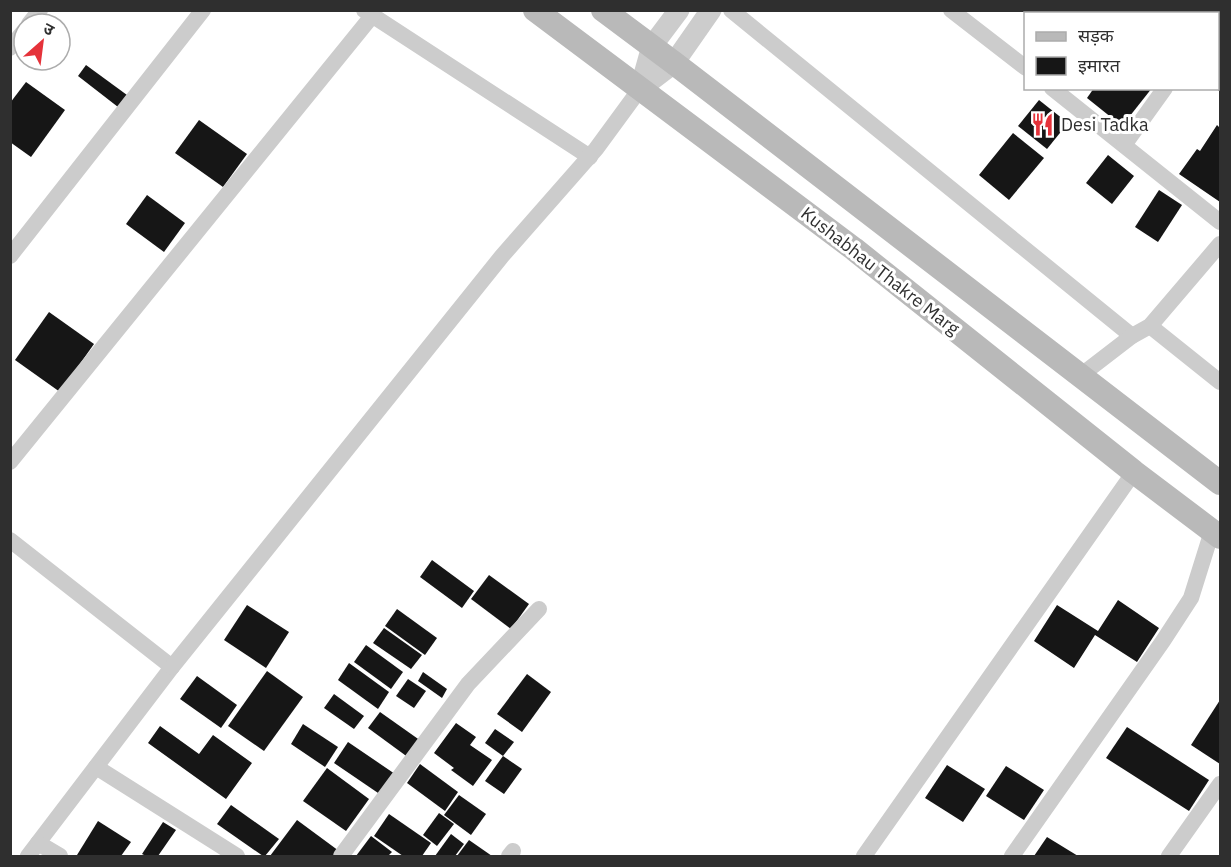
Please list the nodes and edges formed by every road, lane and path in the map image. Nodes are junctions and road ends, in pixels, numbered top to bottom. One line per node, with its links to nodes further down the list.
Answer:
1 (202, 10): 19 (street)
2 (535, 10): 12 (main road, Kushabhau Thakre Marg)
3 (603, 10): 9 (main road)
4 (679, 10): 9 (street)
5 (711, 10): 10 (street)
6 (730, 10): 21 (street)
7 (951, 10): 11 (street)
8 (368, 13): 16 (street); 24 (street)
9 (652, 46): 10 (main road); 12 (street)
10 (674, 63): 12 (street); 22 (main road)
11 (1024, 66)
12 (640, 89): 16 (street); 25 (main road, Kushabhau Thakre Marg)
13 (1055, 90): 15 (street)
14 (1164, 90): 15 (street)
15 (1124, 145): 17 (street)
16 (590, 157): 30 (street)
17 (1221, 222)
18 (1221, 244): 20 (street)
19 (10, 256)
20 (1150, 326): 21 (street); 23 (street)
21 (1132, 336): 22 (street)
22 (1080, 376): 26 (main road)
23 (1221, 382)
24 (10, 462)
25 (1134, 472): 27 (main road, Kushabhau Thakre Marg); 38 (street)
26 (1221, 483)
27 (1216, 534): 39 (street)
28 (10, 540): 30 (street)
29 (539, 609): 37 (street)
30 (172, 668): 31 (street)
31 (96, 767): 33 (street); 36 (street)
32 (1221, 784): 40 (street)
33 (38, 843): 34 (street); 35 (street)
34 (28, 856)
35 (60, 856)
36 (237, 856)
37 (341, 856)
38 (864, 856)
39 (1012, 856)
40 (1169, 856)

